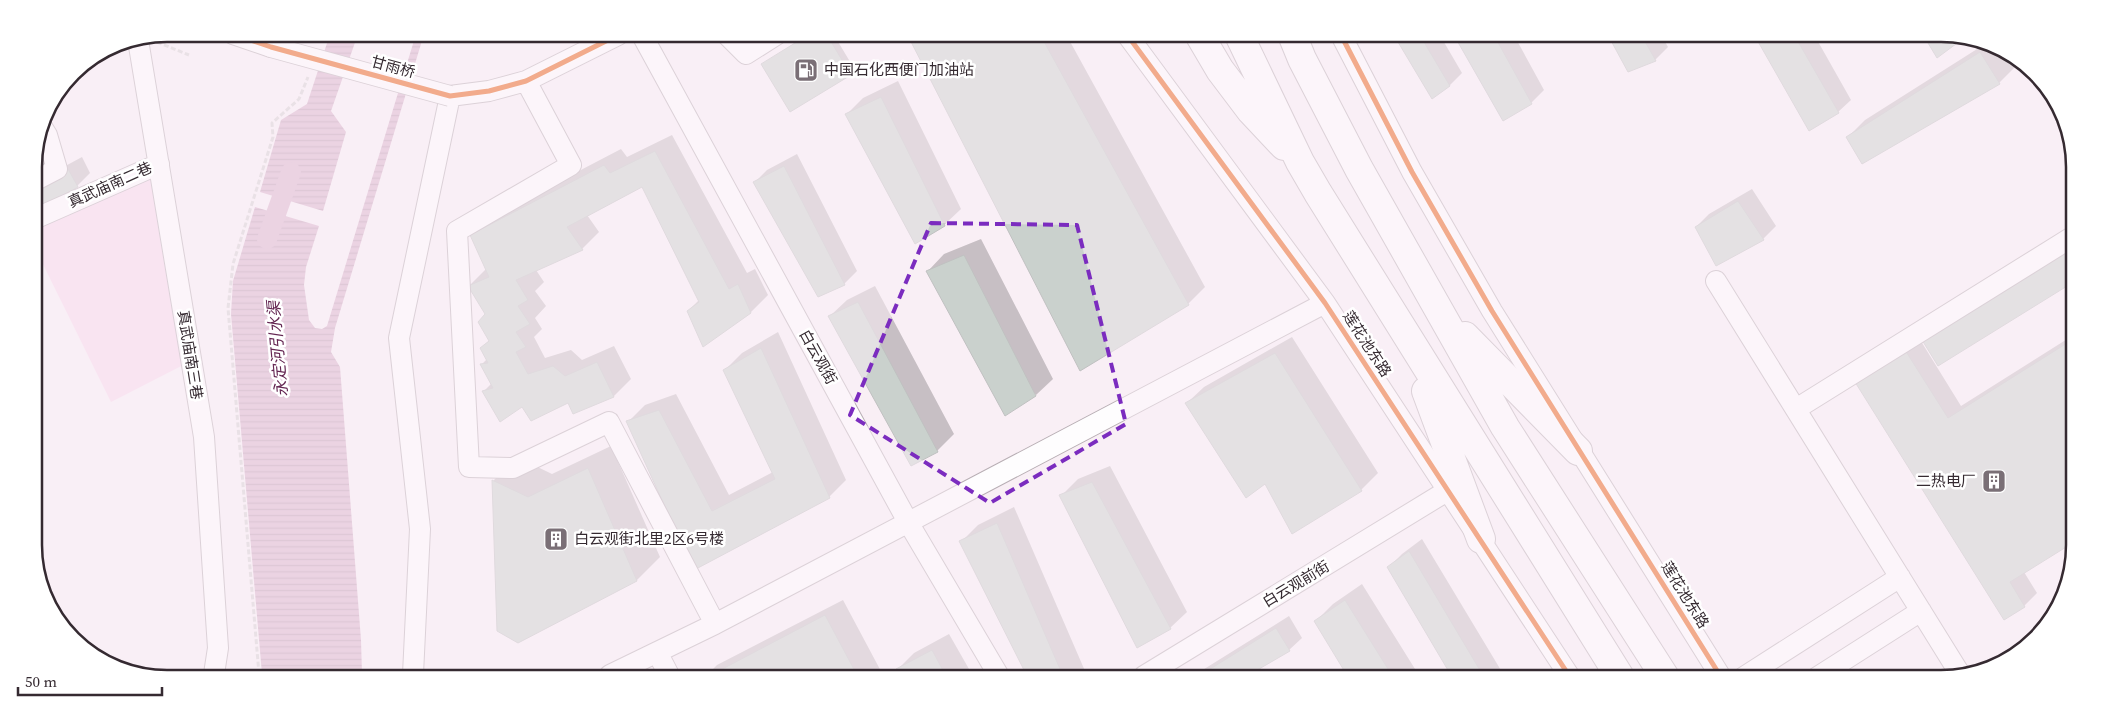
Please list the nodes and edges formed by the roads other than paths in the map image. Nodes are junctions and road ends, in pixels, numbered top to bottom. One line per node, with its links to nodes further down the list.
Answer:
1 (1133, 42): 21 (street, 莲花池东路)
2 (1204, 42): 15 (highway)
3 (1243, 42): 15 (highway)
4 (1295, 42): 22 (highway)
5 (1345, 42): 25 (street, 莲花池东路)
6 (259, 43): 13 (street, 甘雨桥, bridge)
7 (602, 43): 12 (street)
8 (646, 43): 27 (street, 白云观街)
9 (735, 43): 10 (street)
10 (764, 43)
11 (147, 44): 16 (street, 真武庙南三巷)
12 (526, 81): 13 (street); 31 (street)
13 (450, 96): 42 (street)
14 (47, 134): 17 (street)
15 (1300, 162): 23 (highway)
16 (158, 164): 18 (street, 真武庙南二巷); 41 (street, 真武庙南三巷)
17 (43, 176)
18 (43, 215)
19 (2066, 241): 24 (street)
20 (1716, 281): 24 (street)
21 (1325, 302): 26 (street, 莲花池东路); 27 (street)
22 (1441, 311): 25 (highway); 37 (highway)
23 (1407, 338): 28 (highway); 36 (highway)
24 (1796, 409): 29 (street)
25 (1578, 451): 38 (street, 莲花池东路)
26 (1447, 491): 28 (street, 莲花池东路); 34 (street, 白云观前街)
27 (908, 522): 31 (street); 45 (street, 白云观街)
28 (1480, 539): 35 (street, 莲花池东路)
29 (1900, 577): 30 (street); 39 (street)
30 (1921, 611): 33 (street); 40 (street)
31 (716, 624): 32 (street)
32 (657, 652): 43 (street); 44 (street)
33 (1956, 668)
34 (1155, 669)
35 (1565, 669)
36 (1615, 669)
37 (1660, 669)
38 (1716, 669)
39 (1758, 669)
40 (1830, 669)
41 (215, 670)
42 (413, 670)
43 (621, 670)
44 (666, 670)
45 (995, 670)

